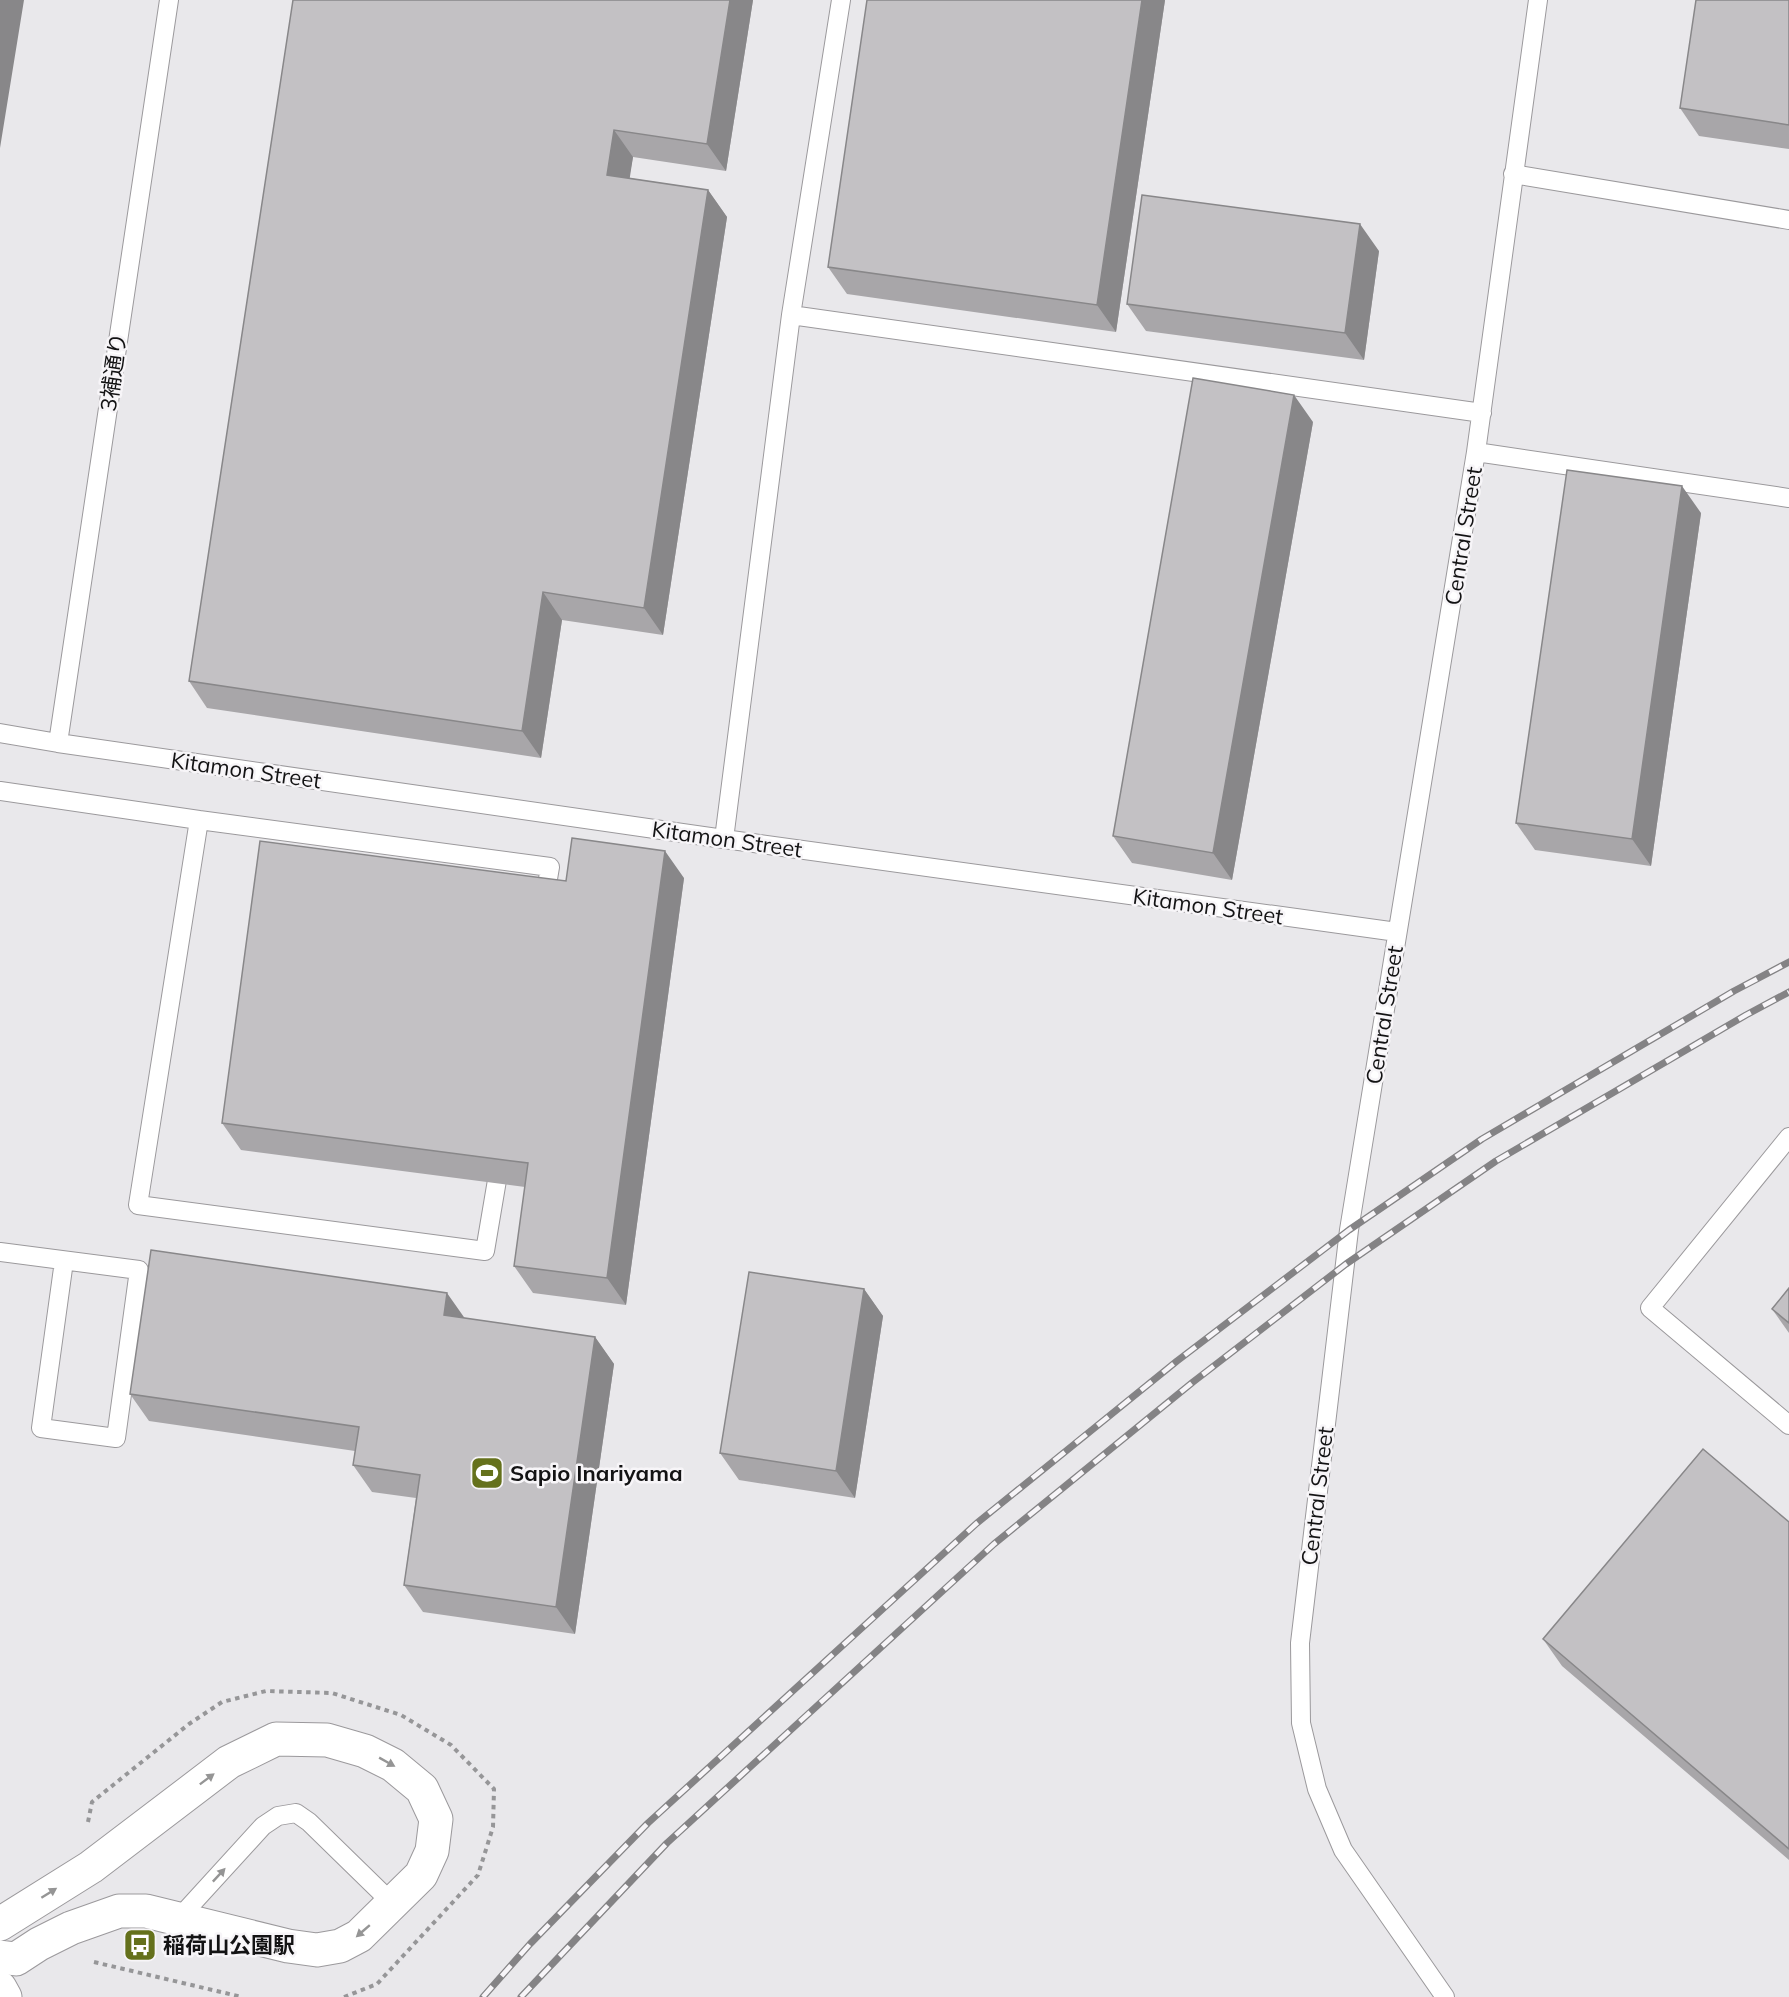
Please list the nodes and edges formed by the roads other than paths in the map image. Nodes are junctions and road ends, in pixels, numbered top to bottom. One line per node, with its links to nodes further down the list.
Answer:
1 (169, 0): 11 (lane, 3補通り)
2 (841, 0): 6 (lane)
3 (1538, 0): 4 (lane, Central Street)
4 (1513, 174): 5 (lane); 7 (lane, Central Street)
5 (1789, 220)
6 (791, 315): 7 (lane); 14 (lane)
7 (1482, 413): 8 (lane, Central Street)
8 (1476, 452): 9 (lane); 15 (lane, Central Street)
9 (1789, 498)
10 (0, 733): 11 (lane, Kitamon Street)
11 (58, 743): 14 (lane, Kitamon Street)
12 (0, 791): 13 (lane)
13 (199, 820): 13 (lane)
14 (724, 839): 15 (lane, Kitamon Street)
15 (1397, 932): 26 (lane, Central Street)
16 (1789, 1137): 19 (lane)
17 (0, 1252): 18 (lane)
18 (64, 1262): 18 (lane)
19 (1789, 1425)
20 (392, 1904): 21 (street, one-way to 21); 21 (lane, one-way to 20); 22 (street, one-way to 20)
21 (179, 1918): 23 (street)
22 (0, 1924)
23 (0, 1957)
24 (0, 1988): 25 (street)
25 (5, 1997)
26 (1445, 1997)

